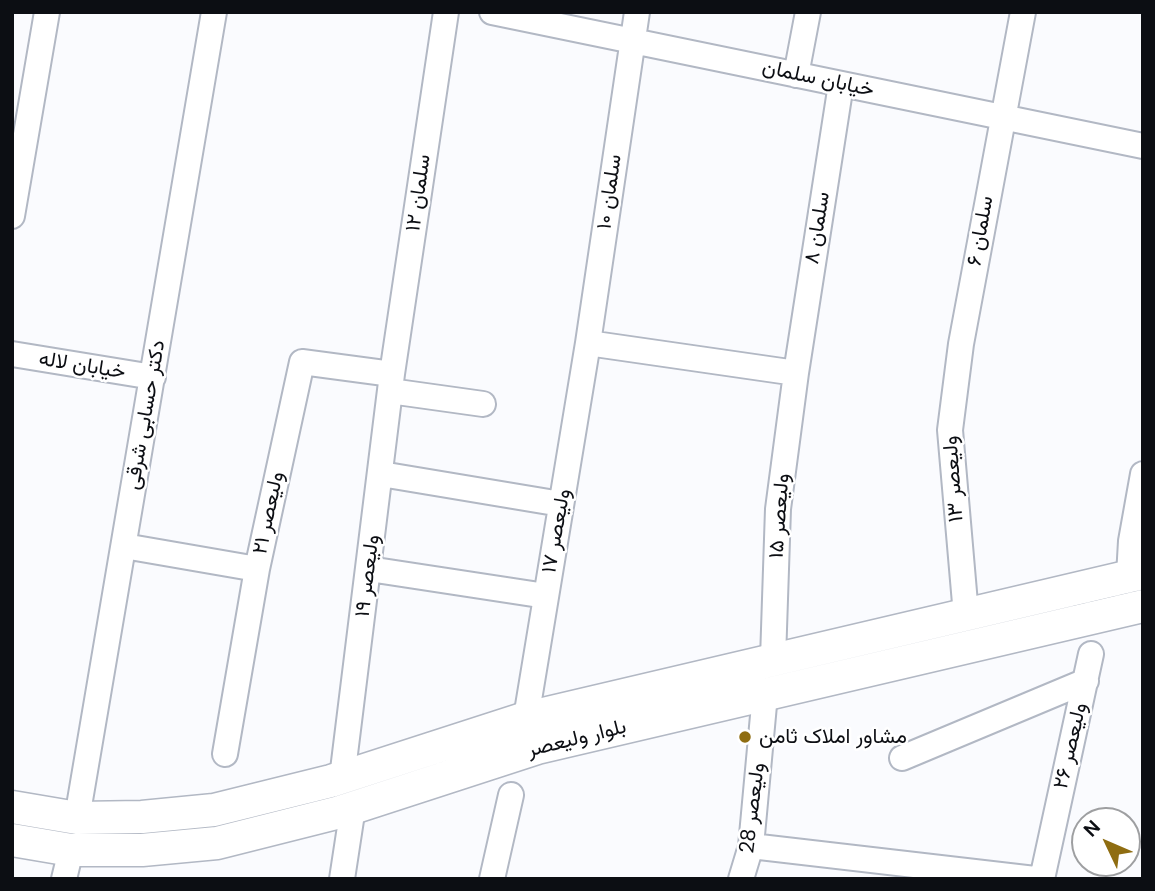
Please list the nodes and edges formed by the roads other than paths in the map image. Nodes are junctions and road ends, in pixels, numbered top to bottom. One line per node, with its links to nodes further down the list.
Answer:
1 (47, 12): 12 (street)
2 (214, 12): 19 (street, دکتر حسابی شرقی)
3 (446, 12): 20 (street, سلمان ۱۲)
4 (492, 12): 8 (street, خیابان سلمان)
5 (637, 12): 8 (street, سلمان ۱۰)
6 (808, 12): 9 (street)
7 (1023, 12): 11 (street, سلمان ۶)
8 (632, 41): 9 (street, خیابان سلمان); 15 (street, سلمان ۱۰)
9 (796, 75): 10 (street, خیابان سلمان)
10 (841, 84): 11 (street, خیابان سلمان); 18 (street, سلمان ۸)
11 (1002, 117): 13 (street, خیابان سلمان); 16 (street, سلمان ۶)
12 (20, 126): 14 (street)
13 (1143, 146)
14 (12, 216)
15 (588, 343): 18 (street); 24 (street, ولیعصر ۱۷)
16 (961, 344): 31 (street, ولیعصر ۱۳)
17 (12, 354): 19 (street, خیابان لاله)
18 (796, 373): 33 (street, ولیعصر ۱۵)
19 (152, 377): 25 (street, دکتر حسابی شرقی)
20 (391, 383): 21 (street); 22 (street, ولیعصر ۱۹); 26 (street, ولیعصر ۲۱)
21 (483, 404)
22 (381, 474): 24 (street); 27 (street, ولیعصر ۱۹)
23 (1143, 474): 28 (street)
24 (561, 504): 29 (street, ولیعصر ۱۷)
25 (124, 546): 26 (street); 44 (street, دکتر حسابی شرقی)
26 (257, 569): 37 (street, ولیعصر ۲۱)
27 (369, 569): 29 (street); 39 (street, ولیعصر ۱۹)
28 (1136, 575): 31 (main road, بلوار ولیعصر)
29 (546, 596): 36 (street, ولیعصر ۱۷)
30 (1143, 606): 35 (main road, بلوار ولیعصر)
31 (966, 615): 33 (main road, بلوار ولیعصر)
32 (1091, 654): 34 (street, ولیعصر ۲۶)
33 (773, 660): 36 (main road, بلوار ولیعصر)
34 (1086, 681): 38 (street); 53 (street, ولیعصر ۲۶)
35 (765, 694): 42 (main road, بلوار ولیعصر); 46 (street, ولیعصر 28)
36 (526, 718): 39 (main road, بلوار ولیعصر)
37 (225, 754)
38 (902, 758)
39 (342, 778): 43 (main road, بلوار ولیعصر)
40 (511, 795): 50 (street)
41 (12, 807): 44 (main road, بلوار ولیعصر)
42 (353, 807): 47 (main road, بلوار ولیعصر); 49 (street)
43 (142, 817): 44 (main road, بلوار ولیعصر); 47 (main road)
44 (77, 818): 48 (main road)
45 (12, 840): 48 (main road, بلوار ولیعصر)
46 (751, 846): 51 (street, ولیعصر 28); 52 (street)
47 (142, 850): 48 (main road, بلوار ولیعصر)
48 (68, 864)
49 (342, 879)
50 (492, 879)
51 (741, 879)
52 (1035, 879)
53 (1042, 879)

